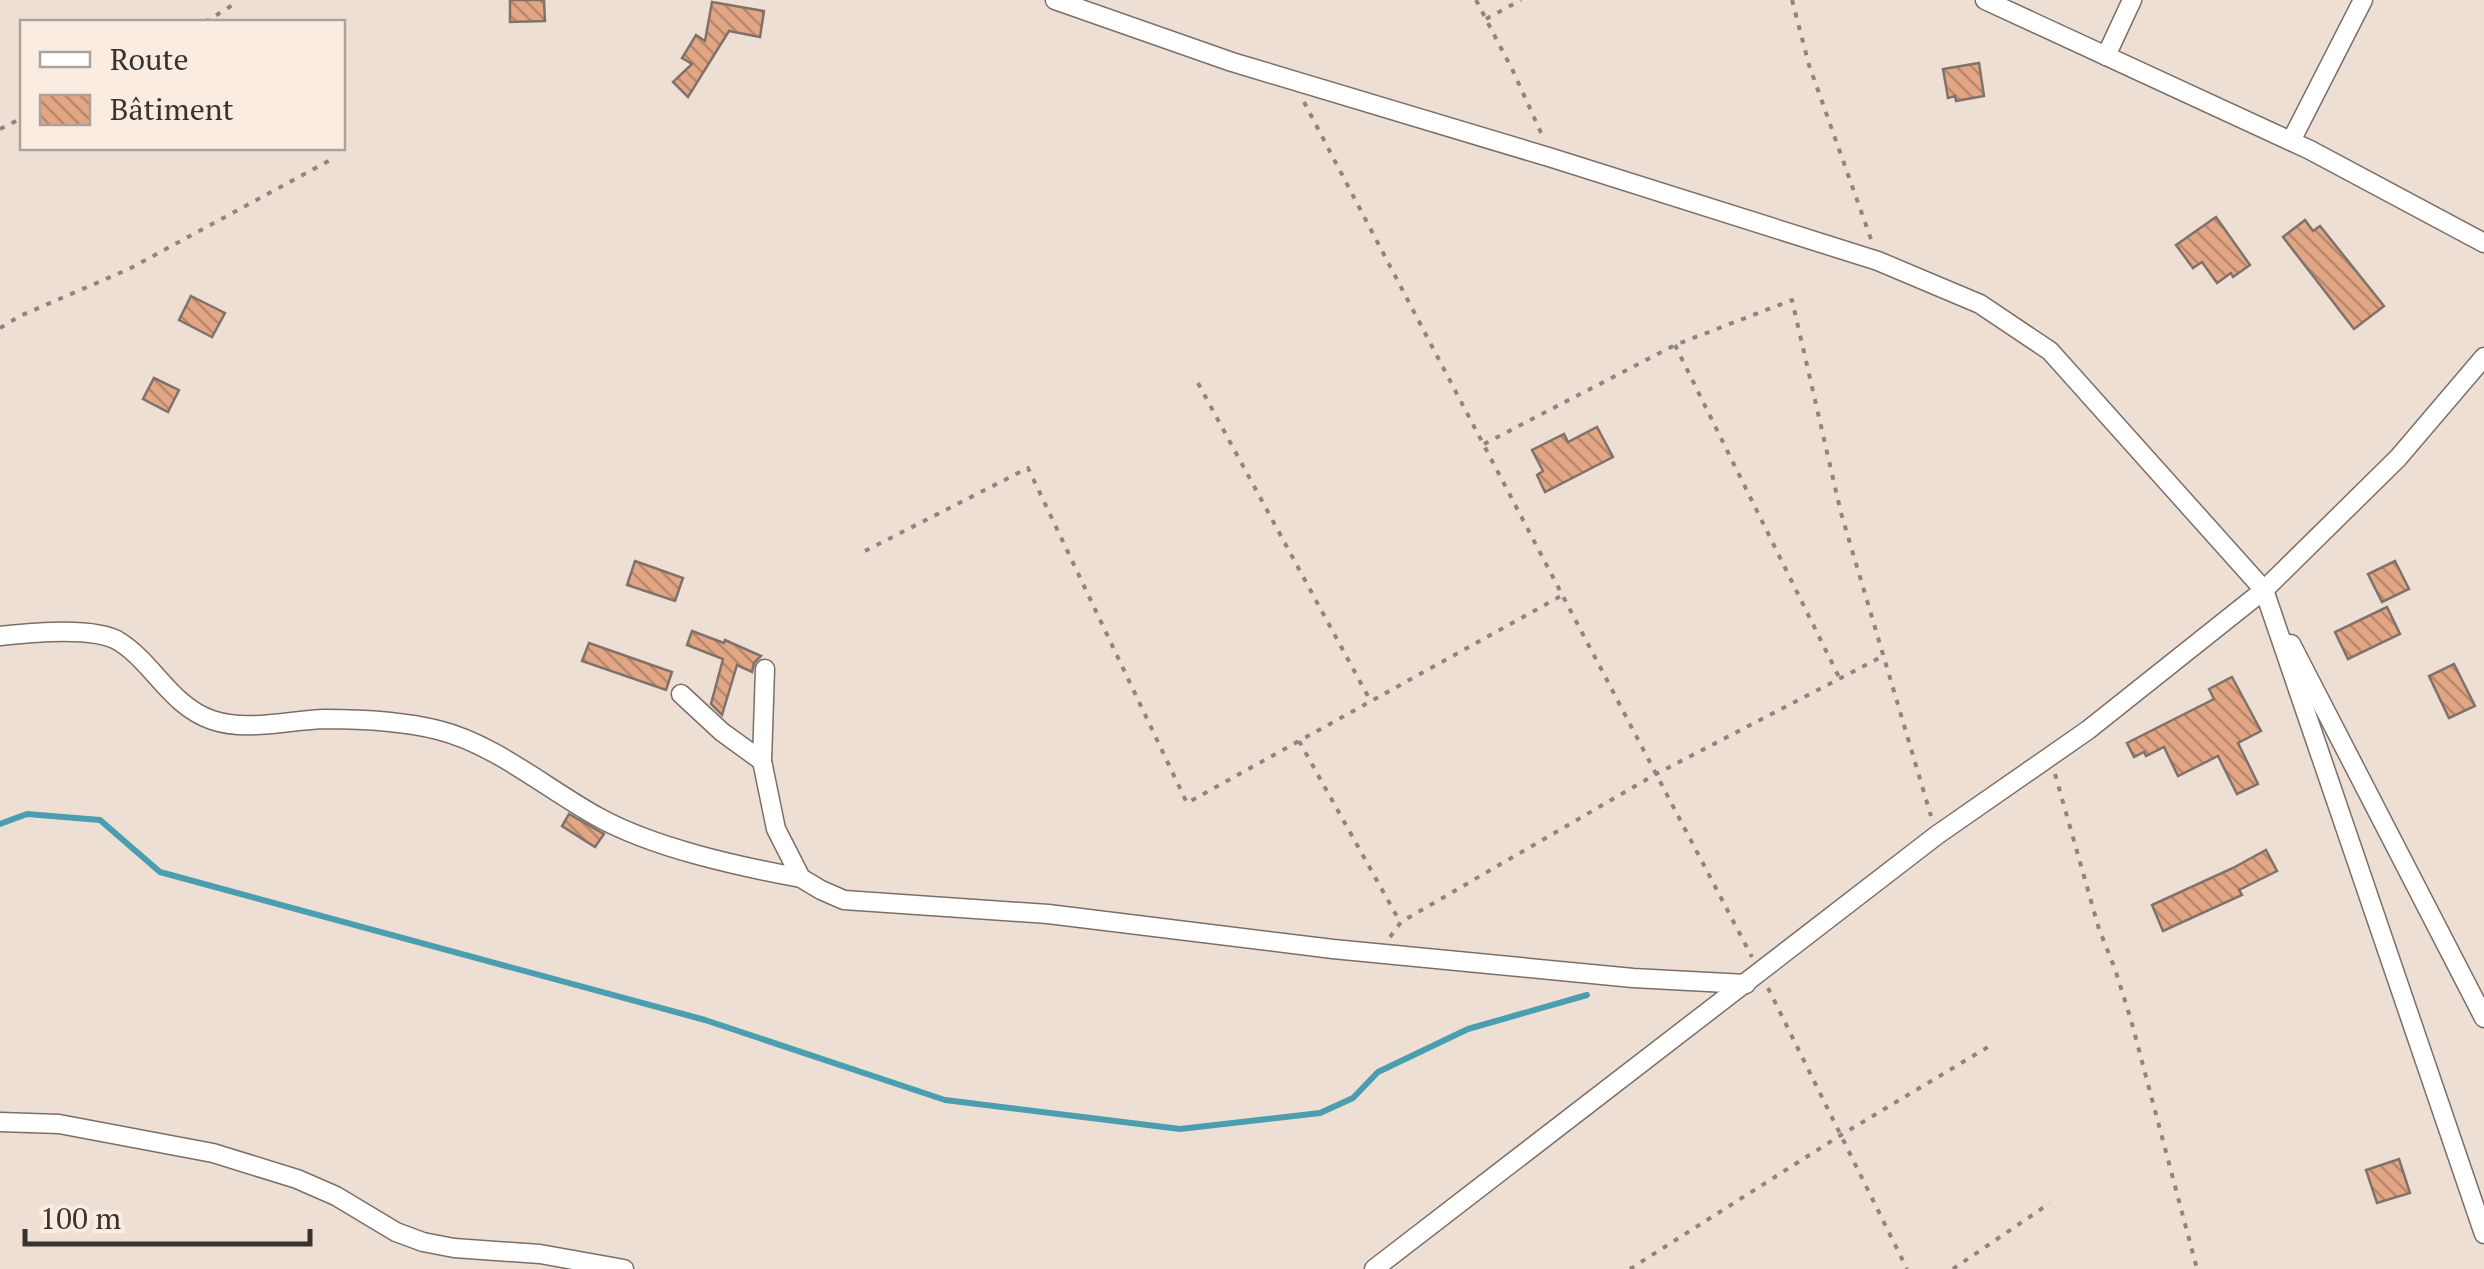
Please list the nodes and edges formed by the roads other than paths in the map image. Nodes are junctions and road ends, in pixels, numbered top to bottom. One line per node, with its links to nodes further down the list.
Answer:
1 (1055, 0): 9 (street)
2 (1984, 0): 5 (street)
3 (2132, 0): 5 (street)
4 (2364, 0): 6 (street)
5 (2106, 56): 6 (street)
6 (2291, 141): 7 (street)
7 (2484, 243)
8 (2484, 357): 9 (street)
9 (2264, 590): 15 (street); 16 (street); 18 (street)
10 (0, 636): 14 (street)
11 (765, 669): 13 (street)
12 (681, 694): 13 (street)
13 (762, 762): 14 (street)
14 (801, 878): 15 (street)
15 (1754, 978): 20 (street)
16 (2484, 1018)
17 (0, 1122): 19 (street)
18 (2484, 1234)
19 (624, 1269)
20 (1374, 1269)

